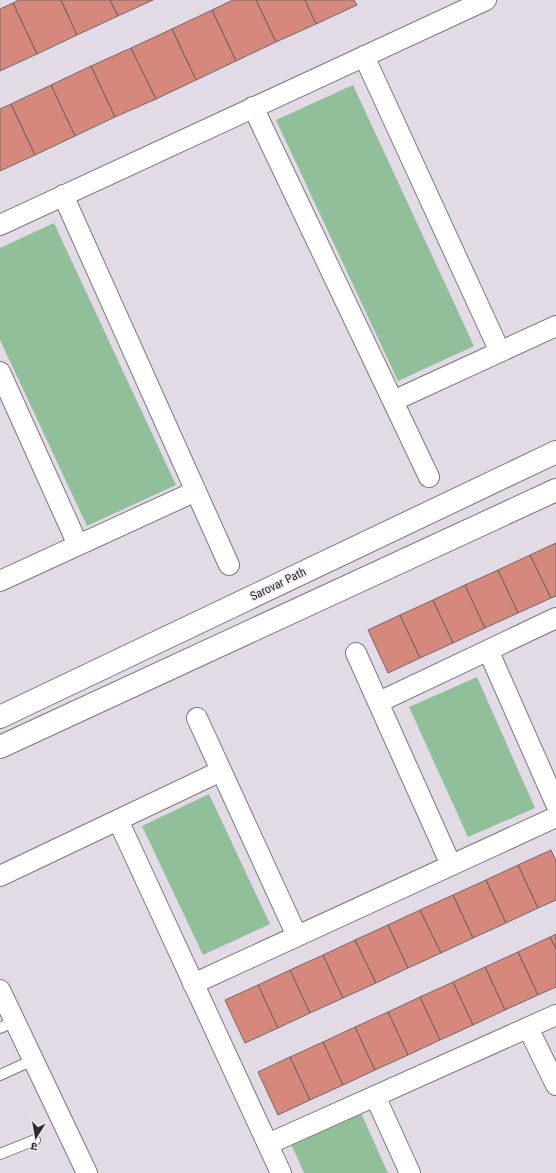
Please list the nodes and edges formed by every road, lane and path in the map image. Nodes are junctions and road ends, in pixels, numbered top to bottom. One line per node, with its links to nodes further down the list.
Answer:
1 (486, 0): 2 (street)
2 (364, 56): 3 (street); 7 (street)
3 (254, 107): 4 (street); 9 (street)
4 (63, 196): 5 (street); 13 (street)
5 (0, 224)
6 (556, 326): 7 (street)
7 (500, 352): 9 (street)
8 (0, 372): 14 (street)
9 (393, 401): 11 (street)
10 (556, 452): 21 (main road, Sarovar Path)
11 (428, 476)
12 (556, 490): 23 (main road)
13 (196, 491): 14 (street); 15 (street)
14 (78, 545): 16 (street)
15 (229, 565)
16 (0, 581)
17 (556, 618): 18 (street)
18 (488, 650): 20 (street); 25 (street)
19 (356, 652): 20 (street)
20 (379, 702): 28 (street)
21 (0, 717)
22 (197, 718): 24 (street)
23 (0, 747)
24 (221, 771): 27 (street); 30 (street)
25 (556, 804)
26 (556, 817): 28 (street)
27 (118, 820): 29 (street); 31 (street)
28 (451, 865): 30 (street)
29 (0, 876)
30 (297, 936): 31 (street)
31 (193, 984): 41 (street)
32 (0, 990): 34 (street)
33 (556, 1015): 35 (street)
34 (7, 1025): 36 (street)
35 (528, 1028): 38 (street); 39 (street)
36 (33, 1060): 37 (lane); 43 (street)
37 (0, 1075)
38 (556, 1085)
39 (375, 1096): 41 (street); 45 (street)
40 (35, 1140): 42 (lane)
41 (268, 1144): 44 (street)
42 (0, 1154)
43 (87, 1173)
44 (282, 1173)
45 (410, 1173)

